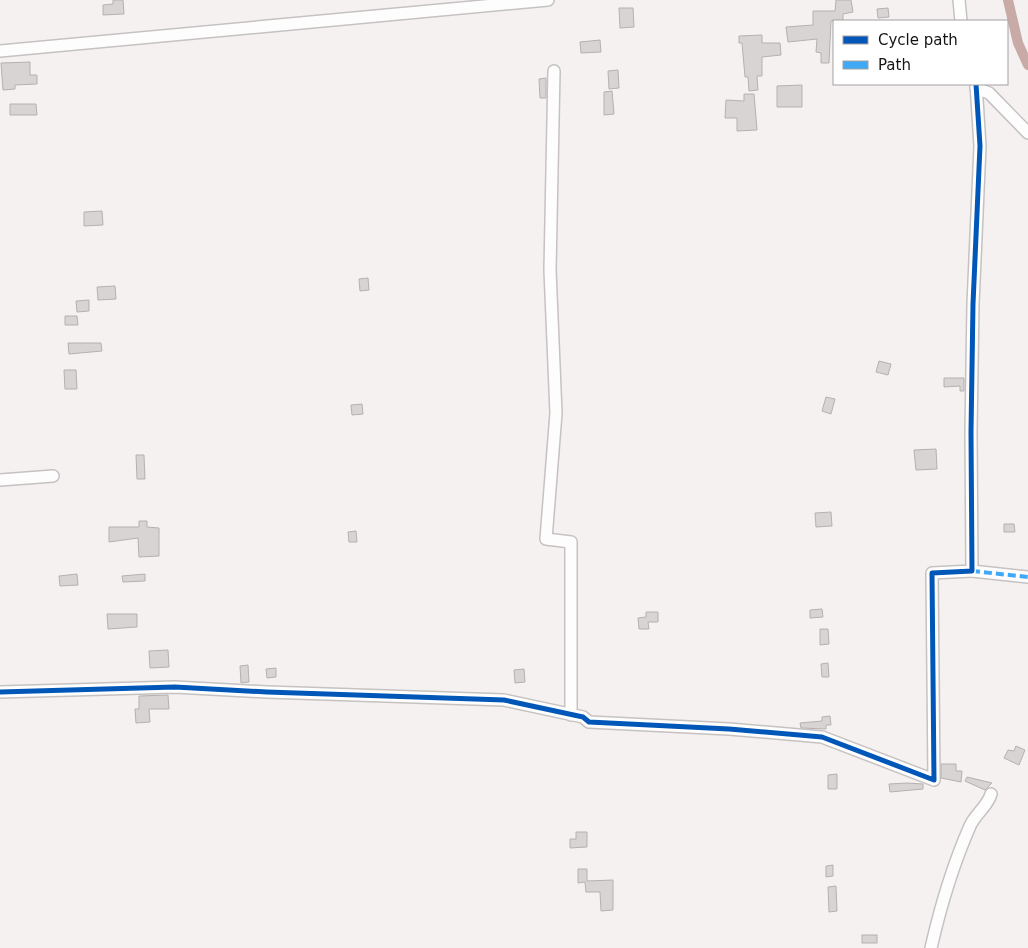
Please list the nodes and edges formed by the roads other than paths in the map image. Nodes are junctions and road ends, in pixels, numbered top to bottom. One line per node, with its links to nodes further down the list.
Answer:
1 (548, 0): 4 (street)
2 (959, 0): 3 (street)
3 (961, 20)
4 (0, 51)
5 (554, 71): 13 (street)
6 (976, 86): 7 (street); 10 (street)
7 (1028, 132)
8 (53, 476): 9 (street)
9 (0, 480)
10 (972, 571): 11 (street); 13 (street)
11 (1028, 577)
12 (0, 692): 13 (street)
13 (572, 715)
14 (991, 794): 15 (street)
15 (931, 948)

